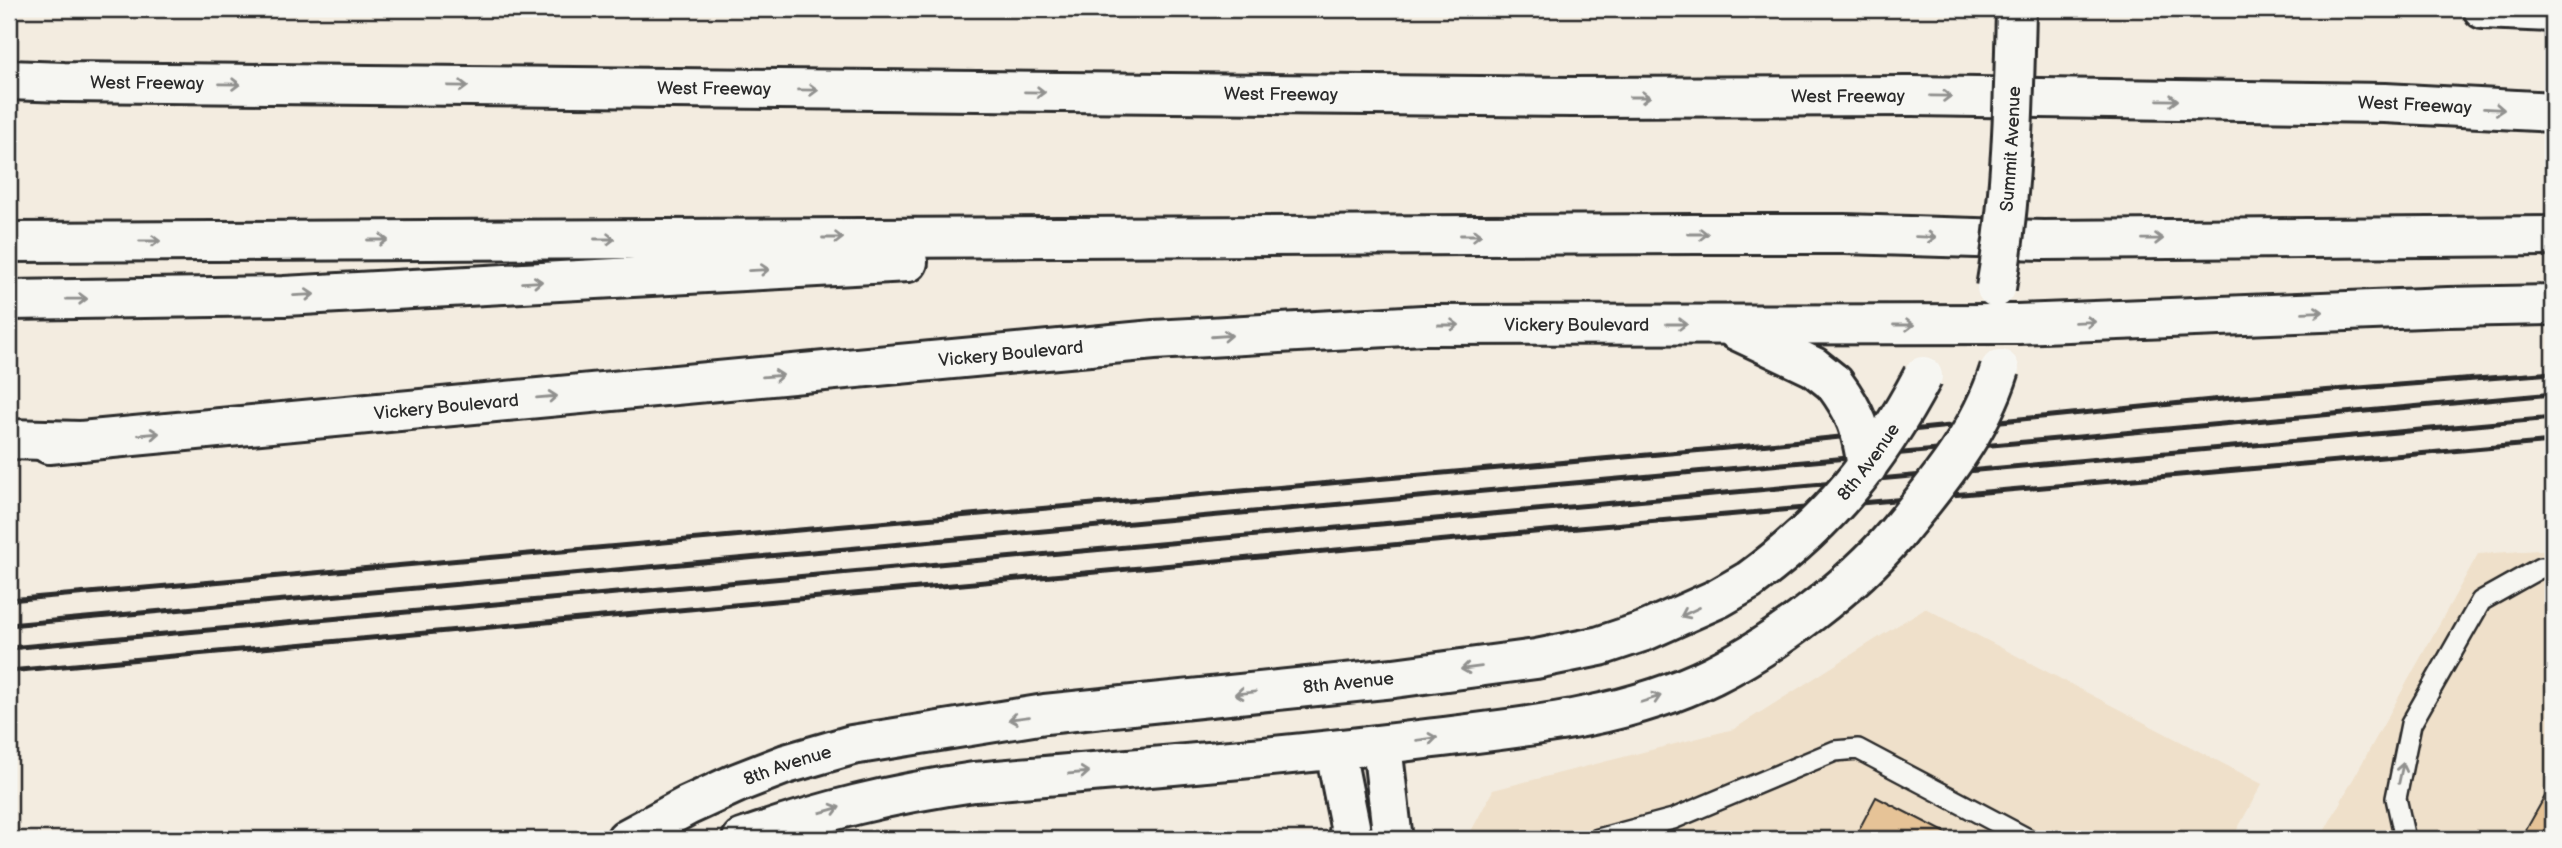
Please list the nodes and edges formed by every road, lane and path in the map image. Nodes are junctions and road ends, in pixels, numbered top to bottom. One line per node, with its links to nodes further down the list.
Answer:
1 (2016, 9): 9 (main road, Summit Avenue, bridge)
2 (2483, 9): 3 (main road)
3 (2553, 12)
4 (9, 80): 5 (main road, West Freeway, one-way to 5)
5 (2553, 112)
6 (1402, 236): 7 (main road, one-way to 7); 8 (main road, one-way to 6); 10 (main road, one-way to 6)
7 (2553, 236)
8 (9, 242)
9 (1996, 288): 13 (main road); 14 (main road)
10 (9, 300)
11 (2553, 305): 13 (main road, Vickery Boulevard, one-way to 11)
12 (1724, 324): 14 (main road, Vickery Boulevard, one-way to 14); 16 (main road, Vickery Boulevard, one-way to 12); 18 (main road, bridge)
13 (2017, 324): 14 (main road, Vickery Boulevard); 20 (main road, one-way to 13, bridge)
14 (1948, 326): 18 (main road, 8th Avenue, bridge)
15 (9, 439): 16 (main road)
16 (81, 441): 17 (main road, Vickery Boulevard)
17 (9, 449)
18 (1867, 467): 22 (main road, 8th Avenue, one-way to 22, bridge)
19 (2553, 568): 28 (lane, one-way to 19)
20 (1381, 745): 21 (main road); 25 (main road)
21 (1335, 751): 23 (main road, one-way to 21); 24 (main road)
22 (626, 839)
23 (742, 839)
24 (1348, 839)
25 (1391, 839)
26 (1598, 839): 27 (lane)
27 (2028, 839)
28 (2405, 839)

